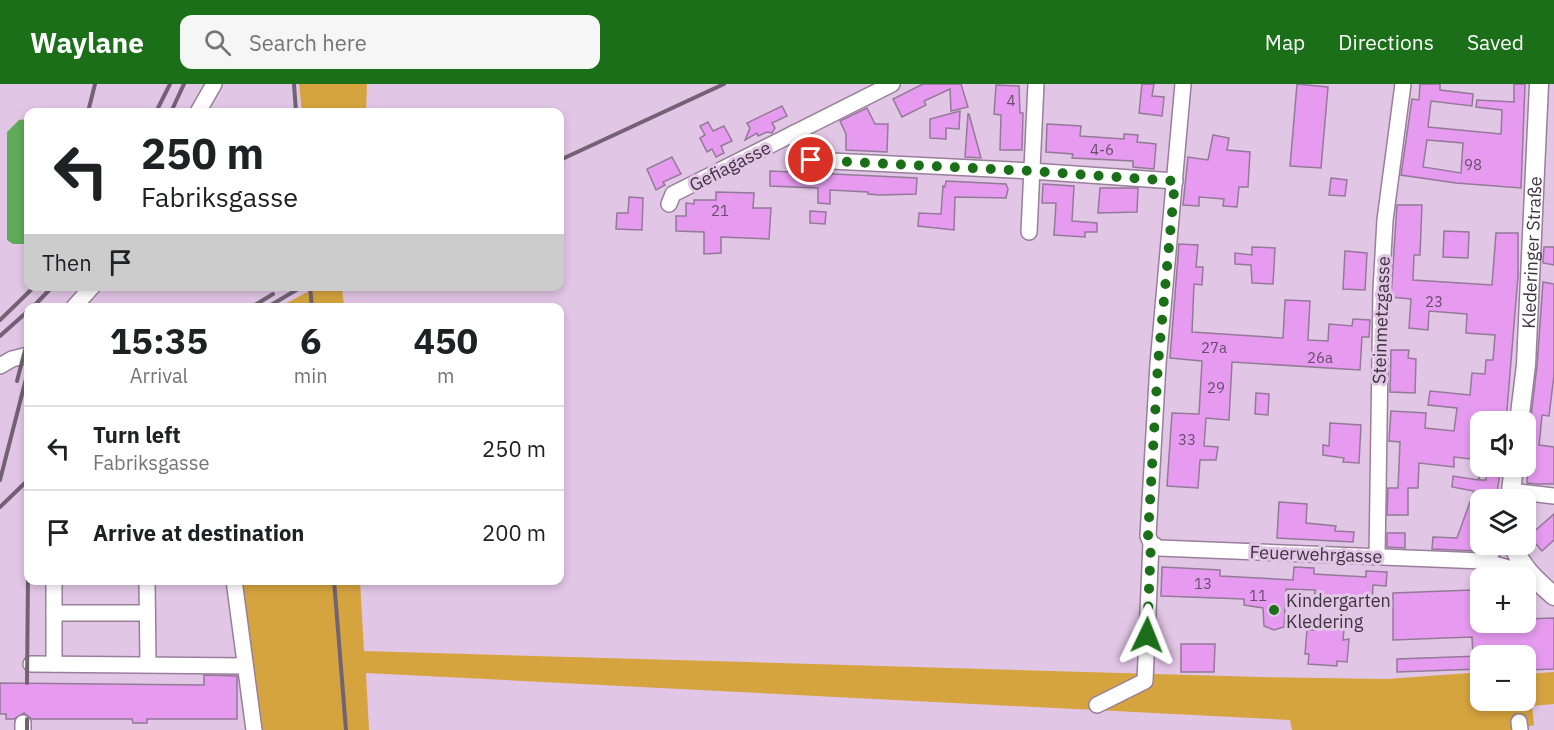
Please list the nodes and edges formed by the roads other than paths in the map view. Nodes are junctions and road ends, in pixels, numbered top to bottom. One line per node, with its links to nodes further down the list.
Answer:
1 (214, 84): 7 (street)
2 (892, 84): 8 (street, Gefiagasse)
3 (1036, 84): 9 (street)
4 (1183, 84): 10 (street)
5 (1403, 84): 22 (street, Steinmetzgasse)
6 (1539, 84): 17 (main road, Klederinger Straße)
7 (200, 108)
8 (794, 133): 9 (street); 11 (street, Gefiagasse)
9 (1031, 171): 10 (street); 12 (street)
10 (1175, 181): 20 (street)
11 (669, 204)
12 (1029, 232)
13 (88, 291): 14 (street)
14 (77, 303)
15 (24, 357): 16 (street)
16 (0, 366)
17 (1521, 411)
18 (1536, 496): 19 (street)
19 (1554, 496)
20 (1151, 543): 22 (street, Feuerwehrgasse); 36 (street)
21 (1489, 555): 23 (street)
22 (1377, 557): 23 (street, Feuerwehrgasse)
23 (1483, 561): 24 (street, Feuerwehrgasse)
24 (1505, 567)
25 (1536, 580): 29 (main road)
26 (54, 585): 30 (street)
27 (147, 585): 31 (street)
28 (235, 585): 35 (street)
29 (1554, 596)
30 (54, 613): 31 (street); 33 (street)
31 (147, 613): 34 (street)
32 (31, 664): 33 (street)
33 (54, 664): 34 (street)
34 (148, 664): 35 (street)
35 (245, 666): 37 (street)
36 (1097, 705)
37 (254, 730)

